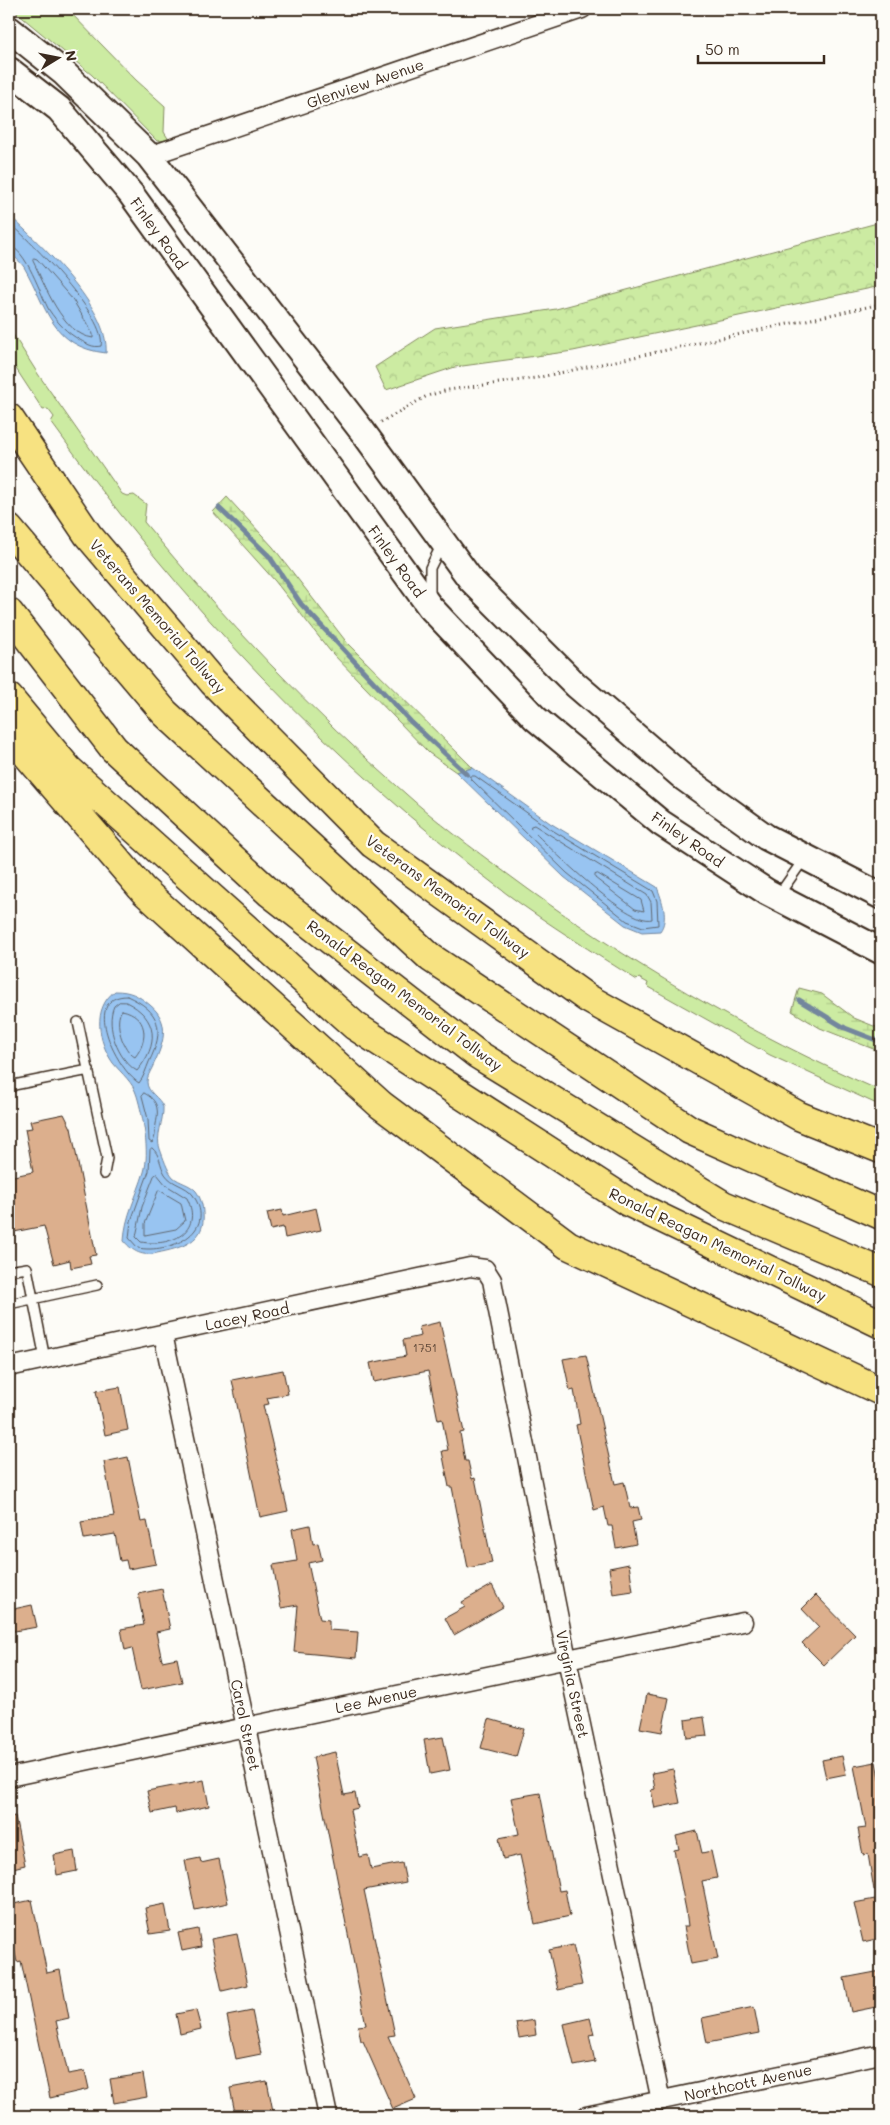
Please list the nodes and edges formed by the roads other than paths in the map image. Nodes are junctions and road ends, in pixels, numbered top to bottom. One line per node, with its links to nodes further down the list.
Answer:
1 (582, 9): 4 (street, Glenview Avenue)
2 (9, 29): 4 (main road)
3 (9, 70): 8 (main road, Finley Road)
4 (149, 156): 7 (main road)
5 (9, 418): 19 (highway, Veterans Memorial Tollway)
6 (9, 529): 21 (highway)
7 (443, 541): 8 (lane); 12 (main road)
8 (430, 607): 14 (main road, Finley Road)
9 (9, 613): 24 (highway, Ronald Reagan Memorial Tollway)
10 (9, 698): 28 (highway, Ronald Reagan Memorial Tollway)
11 (9, 734): 32 (highway)
12 (806, 857): 13 (main road); 14 (lane)
13 (881, 896)
14 (777, 898): 15 (main road, Finley Road)
15 (881, 950)
16 (78, 1022): 17 (lane)
17 (88, 1070): 18 (lane); 20 (lane)
18 (9, 1089)
19 (881, 1149)
20 (104, 1174)
21 (881, 1215)
22 (485, 1269): 29 (street, Lacey Road); 34 (street, Virginia Street)
23 (9, 1271): 26 (lane)
24 (881, 1272)
25 (97, 1285): 26 (lane)
26 (33, 1299): 27 (lane); 30 (lane)
27 (9, 1304)
28 (881, 1324)
29 (163, 1334): 30 (street, Lacey Road); 35 (street, Carol Street)
30 (45, 1359): 31 (street, Lacey Road)
31 (9, 1367)
32 (881, 1391)
33 (743, 1622): 34 (street, Lee Avenue)
34 (567, 1659): 35 (street, Lee Avenue); 38 (street, Virginia Street)
35 (246, 1727): 36 (street, Lee Avenue); 39 (street, Carol Street)
36 (9, 1777)
37 (881, 2054): 38 (street, Northcott Avenue)
38 (661, 2100): 40 (street, Northcott Avenue)
39 (328, 2116)
40 (586, 2116)

